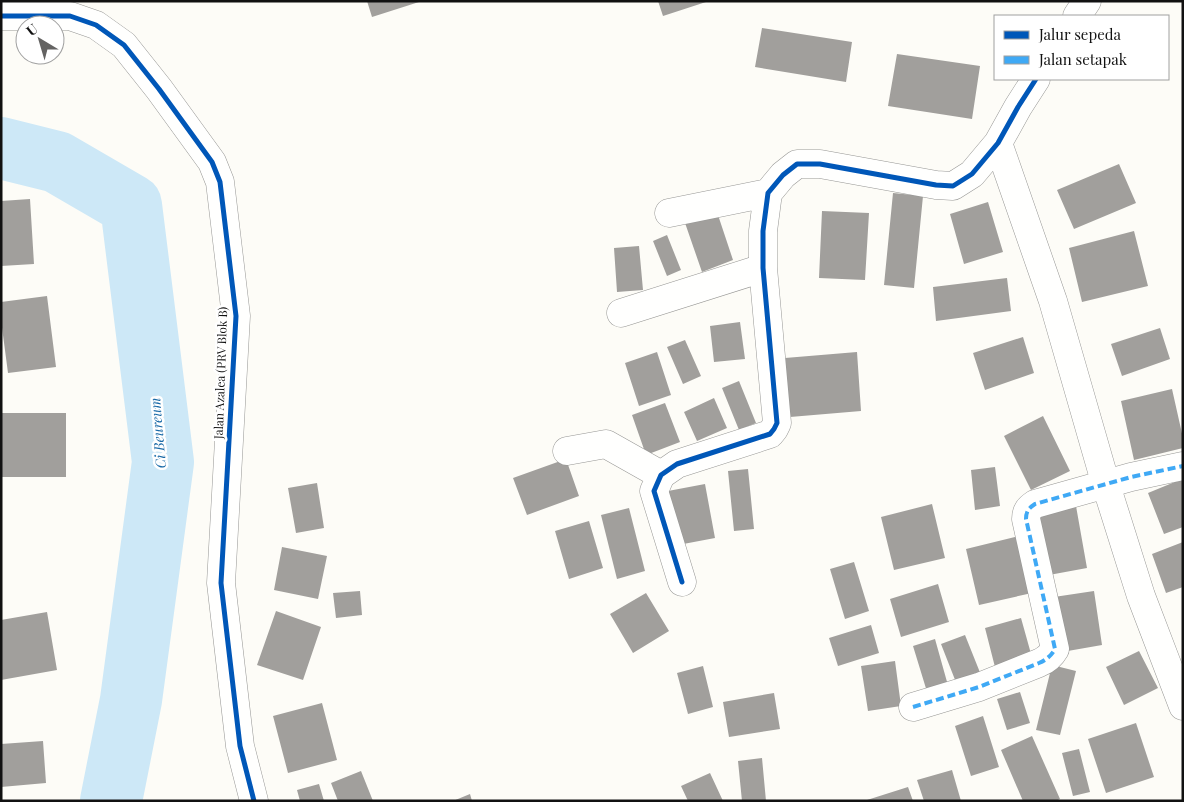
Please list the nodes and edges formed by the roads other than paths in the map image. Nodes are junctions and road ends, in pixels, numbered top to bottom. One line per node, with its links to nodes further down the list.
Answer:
1 (1087, 1): 2 (street)
2 (1078, 15)
3 (1, 16): 17 (street, Jalan Azalea (PRV Blok B))
4 (1035, 80): 5 (street)
5 (998, 143): 6 (street); 13 (street)
6 (768, 193): 7 (street); 8 (street)
7 (669, 213)
8 (763, 268): 9 (street); 12 (street)
9 (621, 313)
10 (567, 450): 12 (street)
11 (1183, 466): 13 (street)
12 (661, 475): 14 (street)
13 (1106, 485): 15 (street); 16 (street)
14 (682, 582)
15 (1183, 706)
16 (913, 707)
17 (254, 801)

